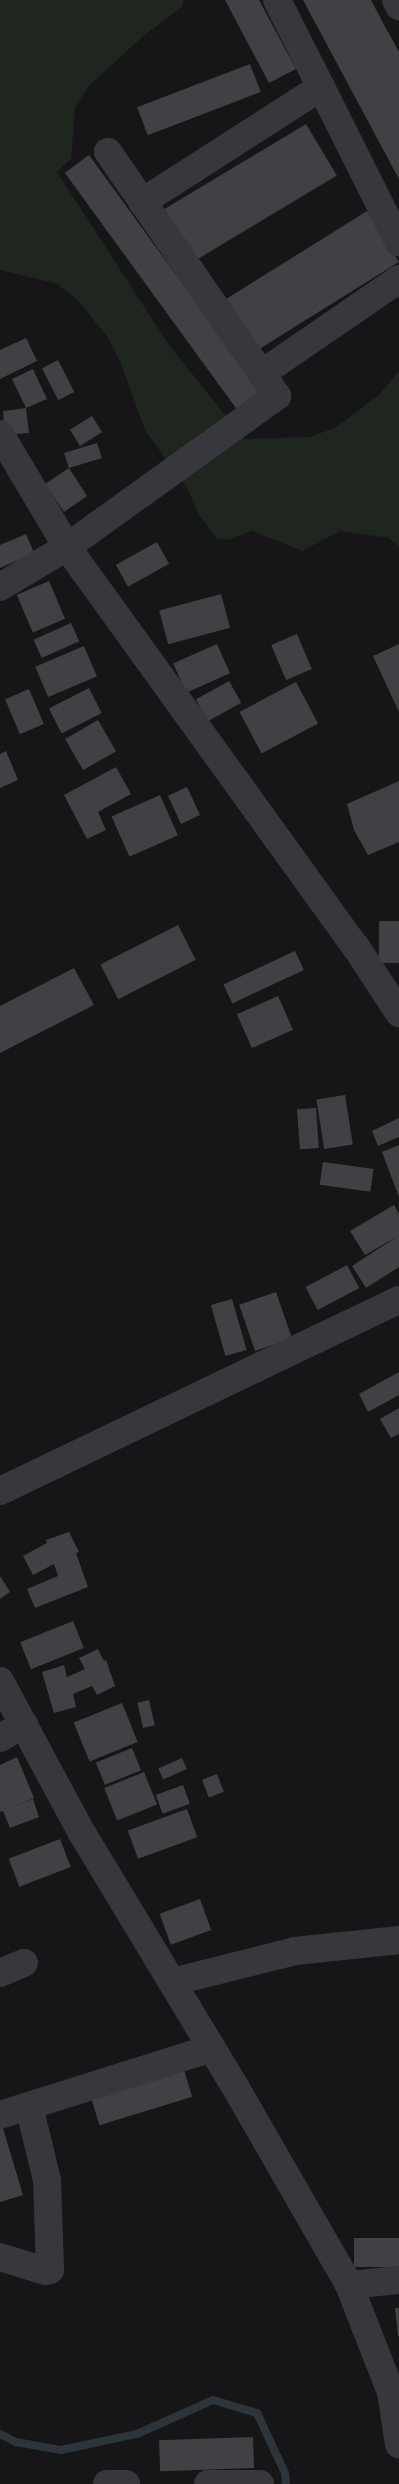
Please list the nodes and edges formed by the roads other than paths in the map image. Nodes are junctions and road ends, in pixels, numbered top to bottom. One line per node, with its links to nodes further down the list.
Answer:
1 (277, 0): 4 (street)
2 (396, 0): 3 (street)
3 (399, 6)
4 (321, 87): 6 (street); 7 (street)
5 (108, 152): 6 (street)
6 (142, 202): 9 (street)
7 (399, 243)
8 (399, 278): 9 (street)
9 (261, 374): 11 (street)
10 (0, 434): 11 (street)
11 (67, 547): 12 (street); 13 (street)
12 (0, 587)
13 (399, 1013)
14 (399, 1300): 15 (street)
15 (0, 1491)
16 (0, 1681): 17 (street)
17 (24, 1724): 18 (street); 20 (street)
18 (0, 1738)
19 (399, 1940): 20 (street)
20 (172, 1982): 21 (street)
21 (212, 2048): 22 (street); 26 (street)
22 (29, 2106): 23 (street); 24 (street)
23 (0, 2115)
24 (0, 2257)
25 (399, 2280): 26 (street)
26 (349, 2285): 27 (street)
27 (395, 2392): 28 (street)
28 (399, 2444)
29 (107, 2484): 30 (street)
30 (126, 2484)
31 (208, 2484): 32 (street)
32 (260, 2484)

